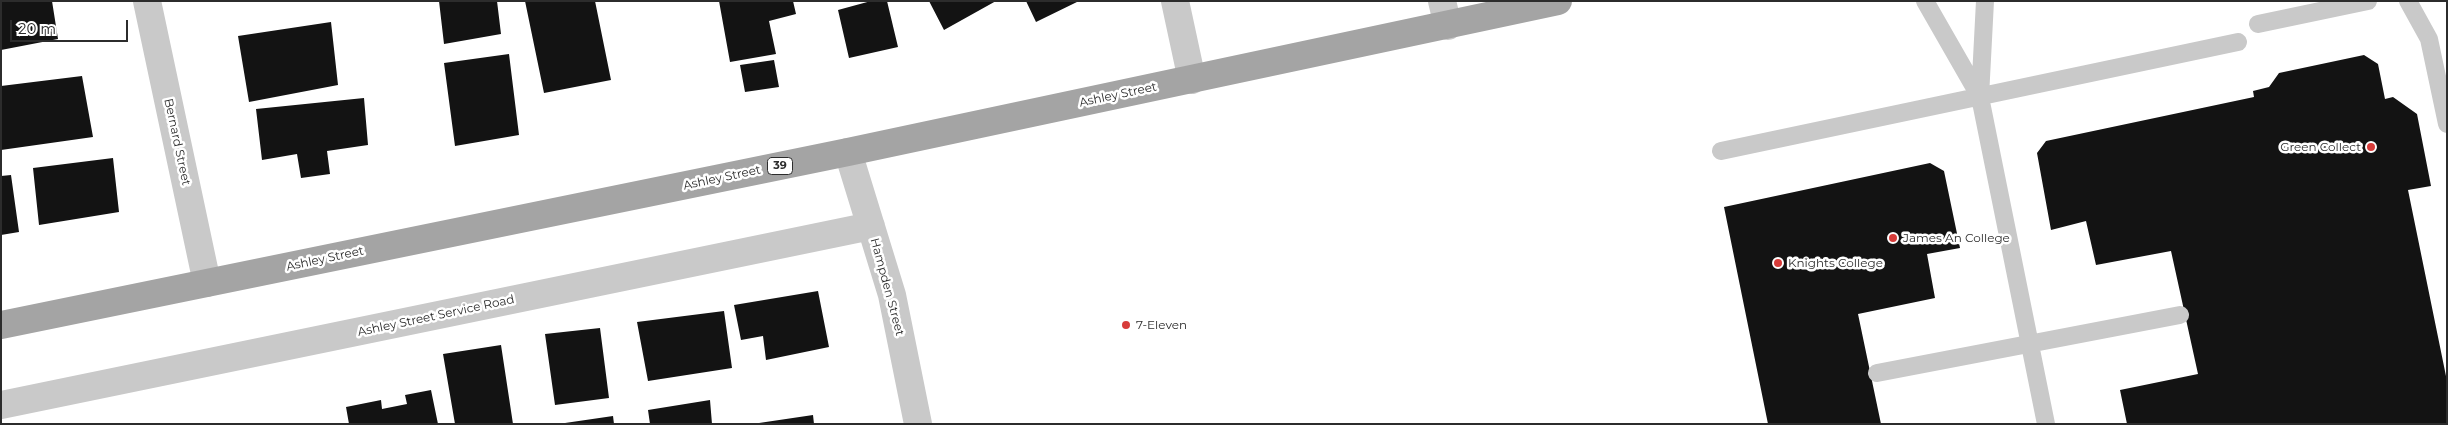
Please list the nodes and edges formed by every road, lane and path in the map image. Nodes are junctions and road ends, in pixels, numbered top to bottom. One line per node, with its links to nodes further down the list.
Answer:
1 (148, 1): 17 (street, Bernard Street)
2 (1175, 1): 11 (street)
3 (1558, 1): 8 (main road, Ashley Street / 39)
4 (1925, 1): 12 (lane)
5 (1984, 1): 12 (lane)
6 (2368, 1): 9 (lane)
7 (2408, 1): 13 (lane)
8 (1445, 14): 11 (main road, Ashley Street / 39)
9 (2258, 24)
10 (2238, 42): 12 (lane)
11 (1192, 80): 15 (main road, Ashley Street / 39)
12 (1980, 97): 14 (lane); 20 (lane)
13 (2447, 124)
14 (1721, 151)
15 (848, 152): 16 (street, Hampden Street); 17 (main road, Ashley Street / 39)
16 (871, 226): 22 (street, Ashley Street Service Road); 23 (street, Hampden Street)
17 (208, 283): 19 (main road, Ashley Street / 39)
18 (2180, 314): 20 (lane)
19 (1, 325)
20 (2030, 344): 21 (lane); 24 (lane)
21 (1878, 374)
22 (1, 405)
23 (918, 424)
24 (2046, 424)

